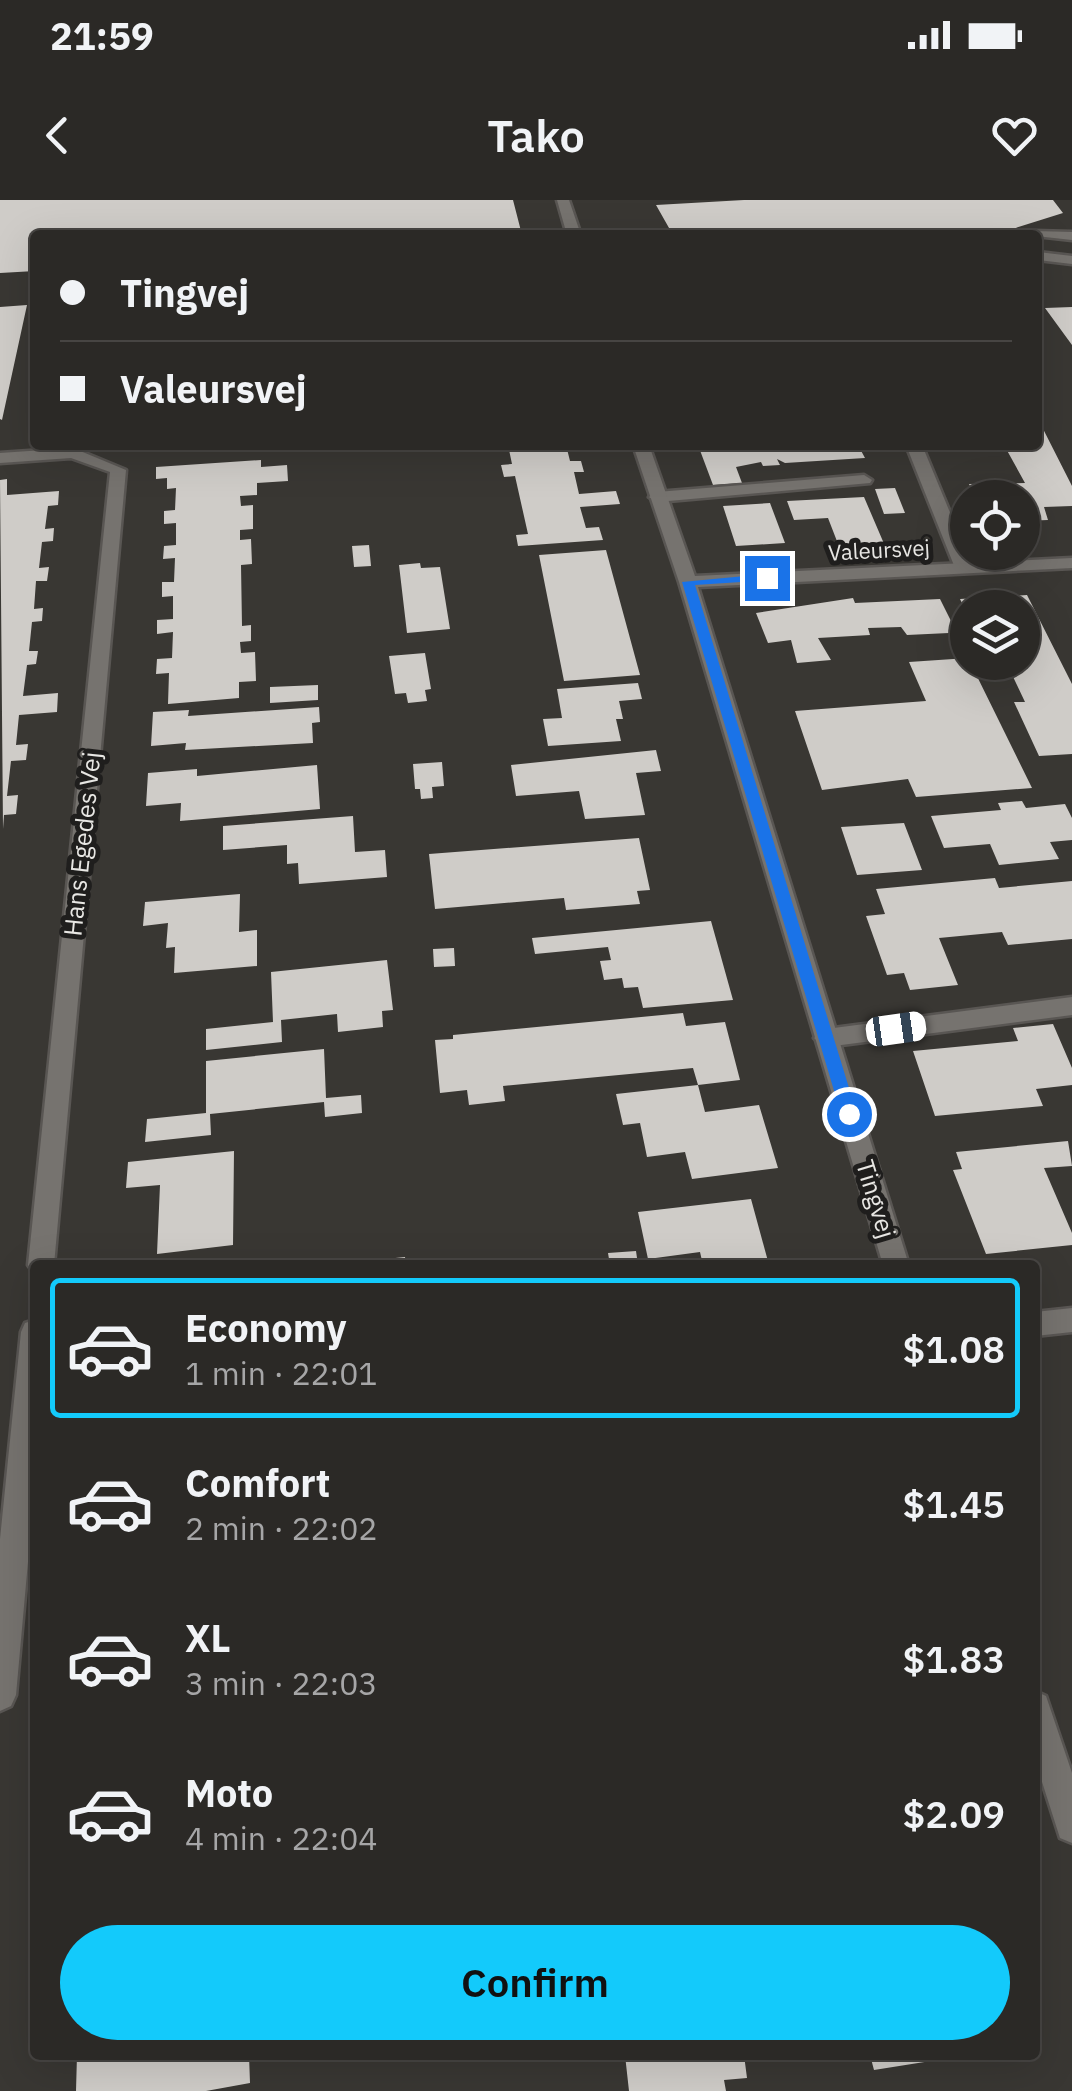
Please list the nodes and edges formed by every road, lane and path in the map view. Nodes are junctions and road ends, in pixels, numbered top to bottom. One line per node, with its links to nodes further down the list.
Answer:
1 (563, 200): 2 (street)
2 (572, 230)
3 (1042, 235): 4 (street)
4 (1072, 236)
5 (1042, 256): 6 (street)
6 (1072, 260)
7 (643, 450): 11 (street, Tingvej)
8 (916, 450): 12 (street)
9 (0, 458): 19 (street, Hans Egedes Vej)
10 (864, 480): 11 (street)
11 (657, 496): 16 (street, Tingvej)
12 (950, 534)
13 (1072, 563): 14 (street, Valeursvej)
14 (1040, 564)
15 (950, 569): 16 (street, Valeursvej)
16 (688, 582): 18 (street, Tingvej)
17 (1072, 1006): 18 (street)
18 (826, 1038): 20 (street, Tingvej)
19 (42, 1260)
20 (894, 1260)
21 (1072, 1320): 22 (street)
22 (1040, 1323)
23 (30, 1384): 24 (street)
24 (0, 1696)
25 (1040, 1723): 26 (street)
26 (1072, 1826)

